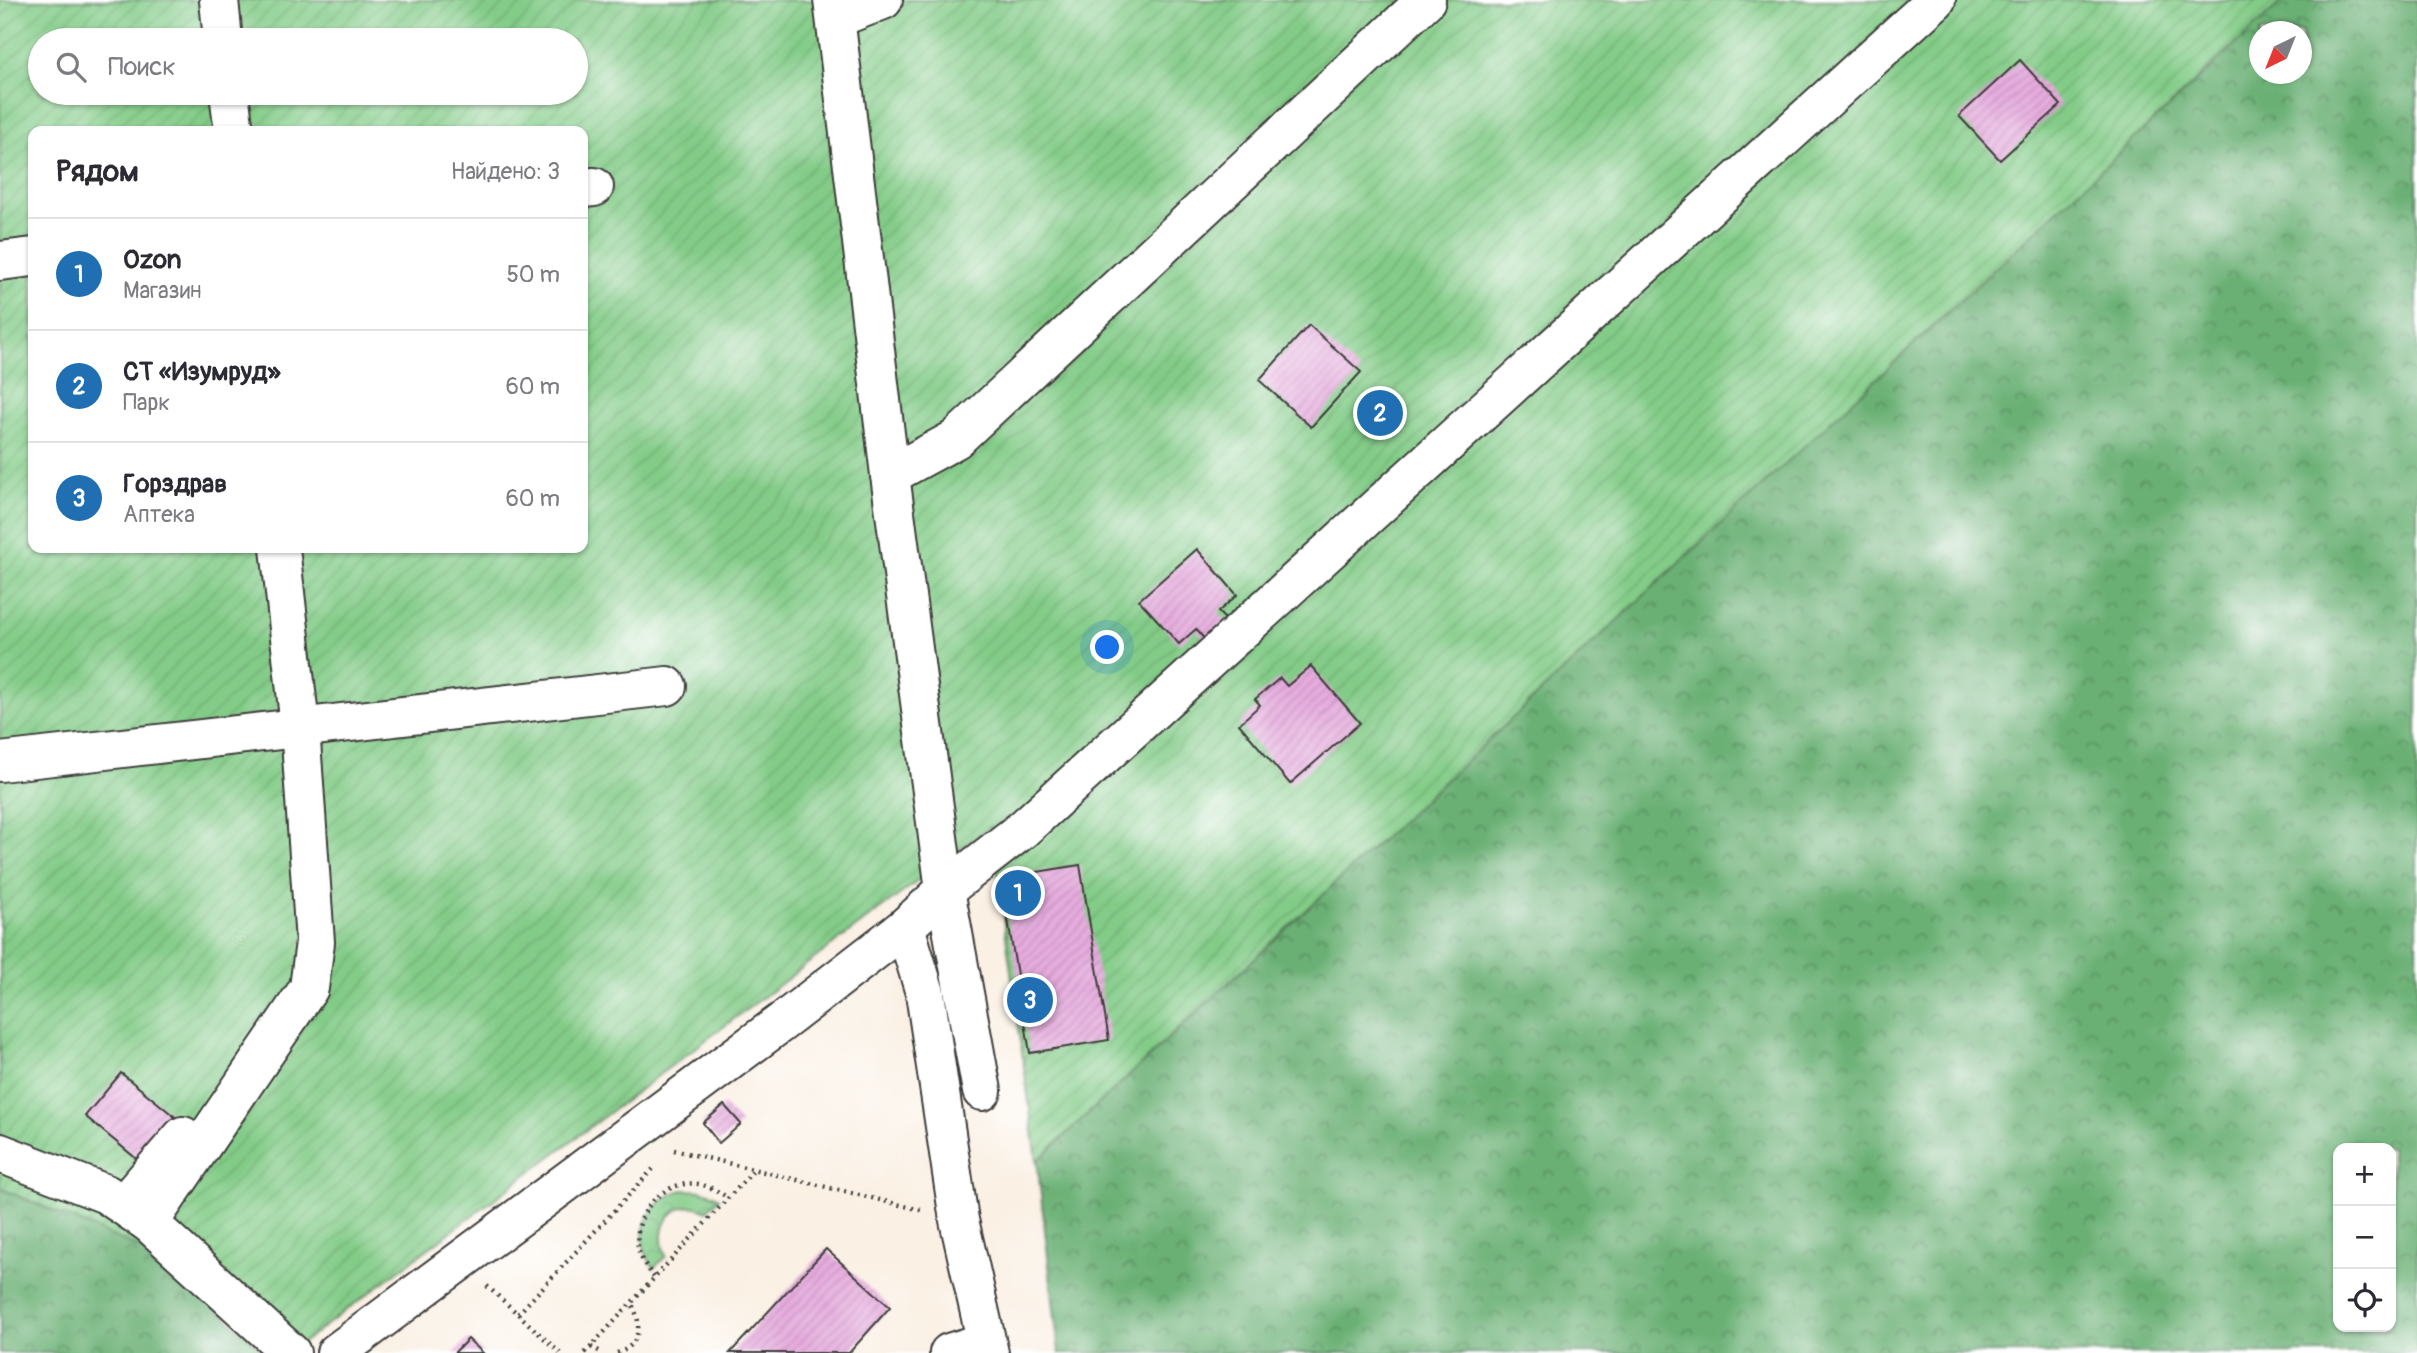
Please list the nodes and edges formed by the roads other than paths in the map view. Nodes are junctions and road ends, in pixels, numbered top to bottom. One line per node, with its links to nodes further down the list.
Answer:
1 (219, 0): 6 (street)
2 (883, 0): 5 (street)
3 (1426, 0): 11 (street)
4 (1936, 0): 16 (street)
5 (835, 9): 11 (street)
6 (222, 28)
7 (231, 105): 8 (street)
8 (233, 126)
9 (28, 258): 10 (street)
10 (0, 261)
11 (890, 475): 16 (street)
12 (281, 553): 14 (street)
13 (667, 686): 14 (street)
14 (300, 727): 15 (street); 20 (street)
15 (0, 762)
16 (945, 890): 17 (street); 18 (street)
17 (905, 927): 21 (street); 23 (street)
18 (982, 1091)
19 (0, 1153): 20 (street)
20 (136, 1214): 22 (street)
21 (987, 1347): 24 (street)
22 (291, 1353)
23 (336, 1353)
24 (949, 1353)

